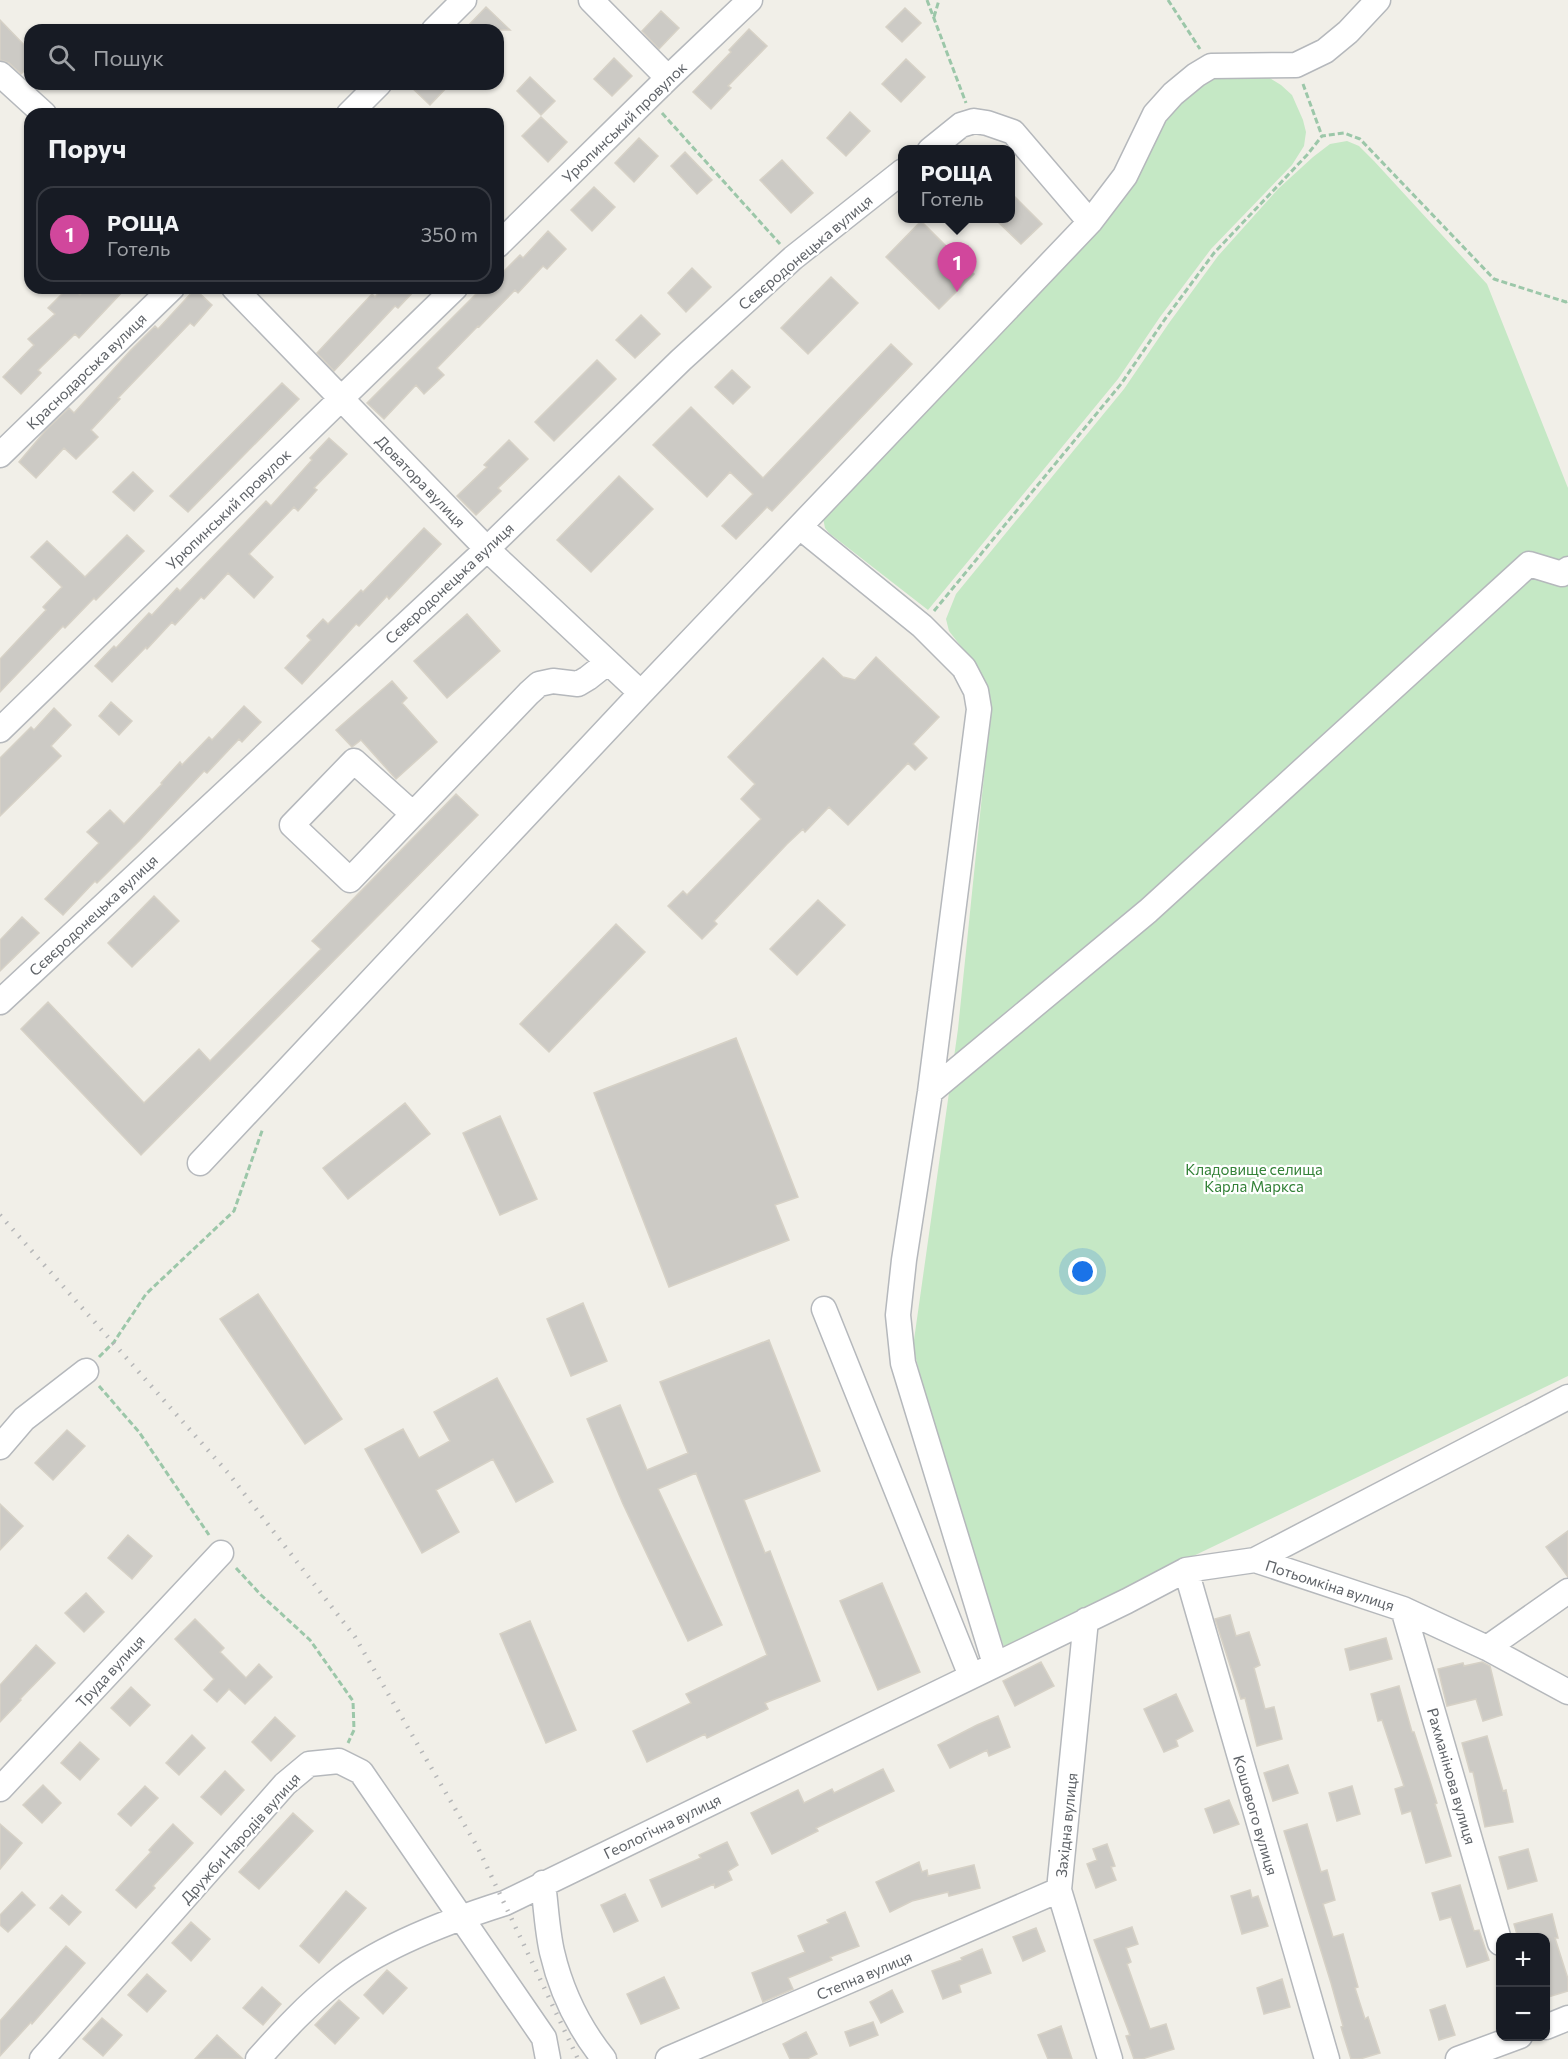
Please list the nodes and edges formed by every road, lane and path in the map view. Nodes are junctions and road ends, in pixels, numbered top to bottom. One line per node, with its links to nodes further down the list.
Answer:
1 (464, 0): 9 (street)
2 (591, 0): 13 (street)
3 (750, 0): 13 (street, Урюпинський провулок)
4 (927, 0): 8 (path)
5 (939, 0): 8 (path)
6 (1168, 0): 11 (path)
7 (1378, 0): 10 (street)
8 (934, 19): 18 (path)
9 (440, 24)
10 (1296, 64): 11 (street); 19 (path)
11 (1211, 66): 22 (street)
12 (0, 74): 16 (street)
13 (668, 78): 15 (street, Урюпинський провулок)
14 (373, 90): 17 (street)
15 (648, 98): 23 (street, Урюпинський провулок); 24 (path)
16 (37, 108)
17 (355, 108)
18 (967, 123): 20 (street); 22 (street)
19 (1322, 136): 28 (path); 34 (path)
20 (937, 145)
21 (898, 175): 24 (street, Сєвєродонецька вулиця)
22 (1090, 222): 31 (street)
23 (504, 239)
24 (793, 258): 32 (street, Сєвєродонецька вулиця)
25 (166, 294): 30 (street, Краснодарська вулиця)
26 (240, 294): 29 (street, Доватора вулиця)
27 (448, 294): 29 (street, Урюпинський провулок)
28 (1567, 302)
29 (342, 399): 32 (street, Доватора вулиця); 37 (street, Урюпинський провулок)
30 (0, 455)
31 (800, 527): 34 (street); 36 (street)
32 (487, 549): 35 (street, Доватора вулиця); 39 (street, Сєвєродонецька вулиця)
33 (1568, 569): 40 (street)
34 (922, 626): 40 (street)
35 (608, 663): 36 (street, Доватора вулиця); 38 (street)
36 (641, 693): 42 (street)
37 (0, 730)
38 (413, 814): 38 (street)
39 (0, 1002)
40 (930, 1092): 54 (street)
41 (265, 1123): 44 (path)
42 (200, 1163)
43 (824, 1310): 55 (street)
44 (86, 1371): 46 (street)
45 (1568, 1397): 48 (street)
46 (0, 1447)
47 (221, 1552): 57 (street, Труда вулиця)
48 (1255, 1560): 49 (street, Потьомкіна вулиця); 51 (street, Потьомкіна вулиця)
49 (1186, 1570): 52 (street, Потьомкіна вулиця); 71 (street, Кошового вулиця)
50 (1568, 1591): 53 (street)
51 (1403, 1609): 53 (street, Потьомкіна вулиця); 61 (street, Рахманінова вулиця)
52 (1086, 1620): 54 (street, Геологічна вулиця); 59 (street, Західна вулиця)
53 (1488, 1648): 56 (street, Потьомкіна вулиця)
54 (995, 1664): 55 (street, Геологічна вулиця)
55 (971, 1676): 58 (street, Геологічна вулиця)
56 (1568, 1692)
57 (0, 1789)
58 (543, 1883): 60 (street, Геологічна вулиця); 68 (street)
59 (1059, 1890): 69 (street, Степна вулиця); 70 (street, Західна вулиця)
60 (461, 1917): 65 (street, Дружби Народів вулиця); 66 (street, Геологічна вулиця); 67 (street, Дружби Народів вулиця)
61 (1497, 1933)
62 (1568, 2018): 63 (street)
63 (1550, 2025)
64 (1509, 2041): 72 (street)
65 (42, 2059)
66 (258, 2059)
67 (548, 2059)
68 (604, 2059)
69 (668, 2059)
70 (1110, 2059)
71 (1327, 2059)
72 (1458, 2059)

